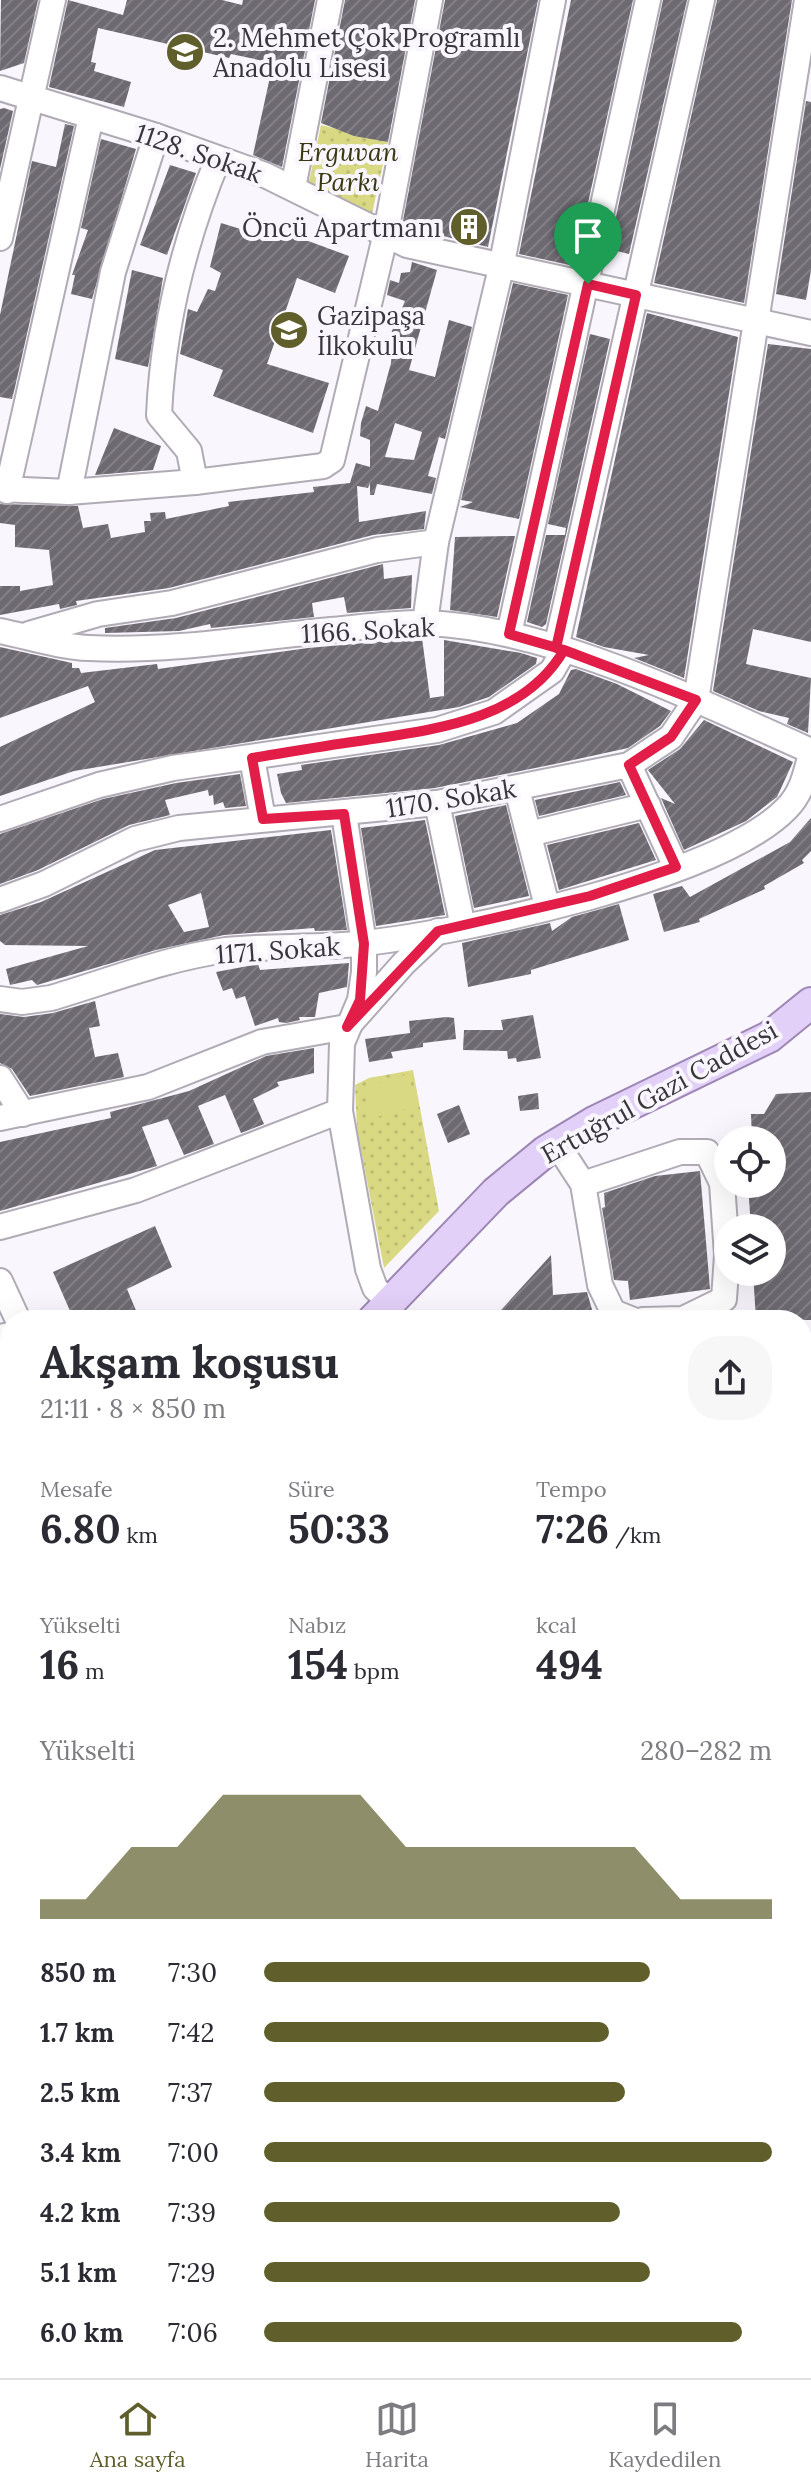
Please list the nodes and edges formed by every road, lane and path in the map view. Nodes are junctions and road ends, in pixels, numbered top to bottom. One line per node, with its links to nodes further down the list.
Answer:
1 (53, 0): 9 (street)
2 (330, 0): 13 (street)
3 (430, 0): 14 (street)
4 (553, 0): 16 (street)
5 (648, 0): 17 (street)
6 (702, 0): 18 (street)
7 (807, 0): 19 (street)
8 (0, 88): 9 (street, 1128. Sokak)
9 (32, 97): 10 (street, 1128. Sokak); 15 (street)
10 (91, 117): 11 (street, 1128. Sokak); 22 (street)
11 (156, 136): 12 (street, 1128. Sokak); 23 (street)
12 (218, 159): 13 (street, 1128. Sokak); 21 (street)
13 (293, 188): 14 (street, 1128. Sokak)
14 (385, 237): 16 (street, 1128. Sokak); 21 (street)
15 (0, 238)
16 (501, 268): 17 (street, 1128. Sokak); 24 (street)
17 (588, 284): 18 (street, 1128. Sokak); 27 (street)
18 (636, 295): 19 (street, 1128. Sokak); 28 (street)
19 (756, 323): 20 (street, 1128. Sokak); 29 (street)
20 (811, 333)
21 (195, 482): 23 (street)
22 (3, 490): 23 (street)
23 (69, 492)
24 (436, 542): 25 (street); 26 (street)
25 (425, 623): 26 (street, 1166. Sokak); 27 (street, 1166. Sokak)
26 (11, 634)
27 (509, 634): 28 (street, 1166. Sokak)
28 (560, 649): 29 (street, 1166. Sokak); 31 (street)
29 (696, 700): 30 (street, 1166. Sokak); 32 (street, 1170. Sokak)
30 (811, 752): 33 (street)
31 (252, 758): 38 (street); 39 (street)
32 (629, 765): 34 (street, 1170. Sokak); 36 (street)
33 (807, 783): 41 (street, 1171. Sokak)
34 (517, 789): 35 (street, 1170. Sokak); 40 (street)
35 (437, 803): 37 (street, 1170. Sokak); 44 (street)
36 (648, 805): 40 (street); 41 (street)
37 (344, 814): 39 (street, 1170. Sokak); 46 (street)
38 (0, 819)
39 (263, 819): 42 (street, 1170. Sokak)
40 (529, 834): 43 (street)
41 (676, 867): 43 (street, 1171. Sokak)
42 (0, 900)
43 (547, 906): 44 (street, 1171. Sokak)
44 (463, 927): 45 (street, 1171. Sokak)
45 (438, 931): 46 (street, 1171. Sokak); 50 (street)
46 (364, 944): 47 (street, 1171. Sokak); 50 (street)
47 (0, 999)
48 (811, 1003): 51 (main road, Ertuğrul Gazi Caddesi)
49 (811, 1019): 51 (main road)
50 (347, 1027): 53 (street); 54 (street)
51 (769, 1037): 55 (main road, Ertuğrul Gazi Caddesi)
52 (0, 1078): 54 (street)
53 (340, 1111): 57 (street); 60 (street)
54 (12, 1116)
55 (557, 1144): 56 (street); 61 (main road, Ertuğrul Gazi Caddesi)
56 (583, 1184): 62 (street); 63 (street)
57 (0, 1227)
58 (0, 1281): 59 (street)
59 (13, 1310)
60 (381, 1310)
61 (382, 1310)
62 (612, 1310)
63 (701, 1310)

